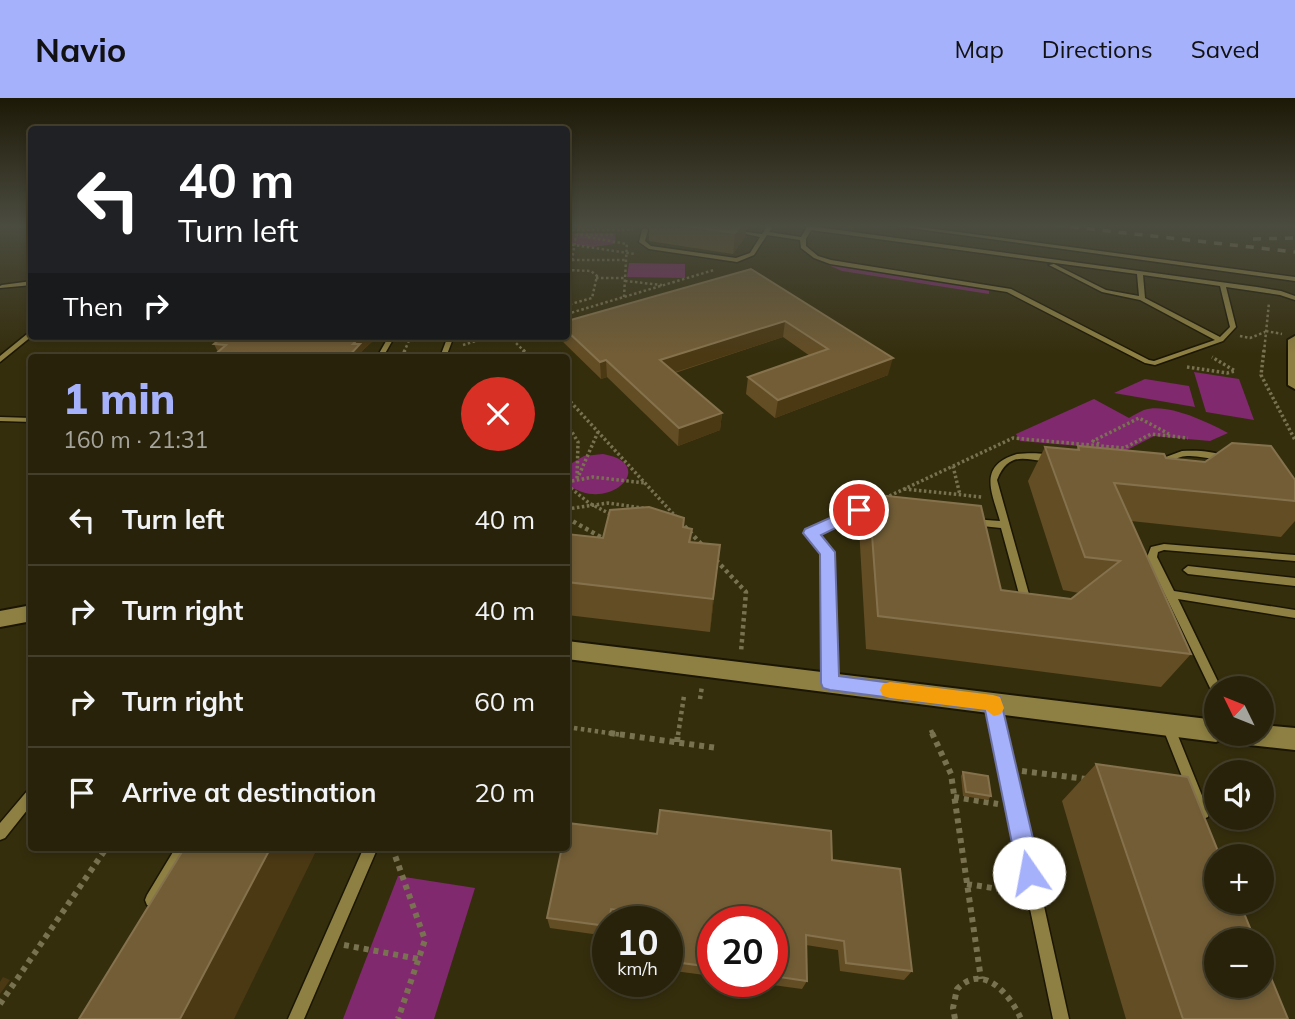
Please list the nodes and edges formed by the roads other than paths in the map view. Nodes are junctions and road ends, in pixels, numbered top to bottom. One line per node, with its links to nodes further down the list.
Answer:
1 (868, 268): 16 (lane)
2 (1058, 268): 13 (lane)
3 (1102, 268): 6 (lane)
4 (1201, 268): 5 (lane)
5 (1216, 270): 7 (lane); 11 (lane)
6 (1140, 273): 9 (lane); 13 (lane)
7 (1295, 279)
8 (28, 284): 10 (lane)
9 (1223, 285): 11 (lane); 16 (lane)
10 (2, 288)
11 (1259, 290): 12 (lane)
12 (1295, 298)
13 (1142, 299): 16 (lane)
14 (28, 336): 18 (lane)
15 (1288, 337): 17 (street)
16 (1221, 341)
17 (1295, 347): 19 (street)
18 (0, 360)
19 (1295, 385)
20 (0, 419): 21 (lane)
21 (28, 420)
22 (1234, 458): 24 (lane)
23 (1065, 459): 27 (lane)
24 (1145, 466)
25 (885, 513): 38 (lane)
26 (965, 521): 27 (lane)
27 (1006, 526): 32 (lane)
28 (1295, 558): 31 (lane)
29 (1188, 570): 30 (lane)
30 (1295, 582)
31 (1171, 594): 33 (lane); 37 (lane)
32 (1030, 614)
33 (1295, 614)
34 (28, 615): 35 (street)
35 (0, 619)
36 (570, 650): 38 (street)
37 (1210, 676)
38 (830, 683): 39 (street)
39 (993, 703): 40 (street); 51 (lane)
40 (1168, 725): 41 (street); 45 (lane)
41 (1204, 729)
42 (1274, 736): 43 (street)
43 (1295, 738)
44 (28, 799): 46 (lane)
45 (1210, 831)
46 (0, 833)
47 (182, 851): 49 (lane)
48 (369, 851): 50 (lane)
49 (143, 916)
50 (296, 1019)
51 (1061, 1019)

